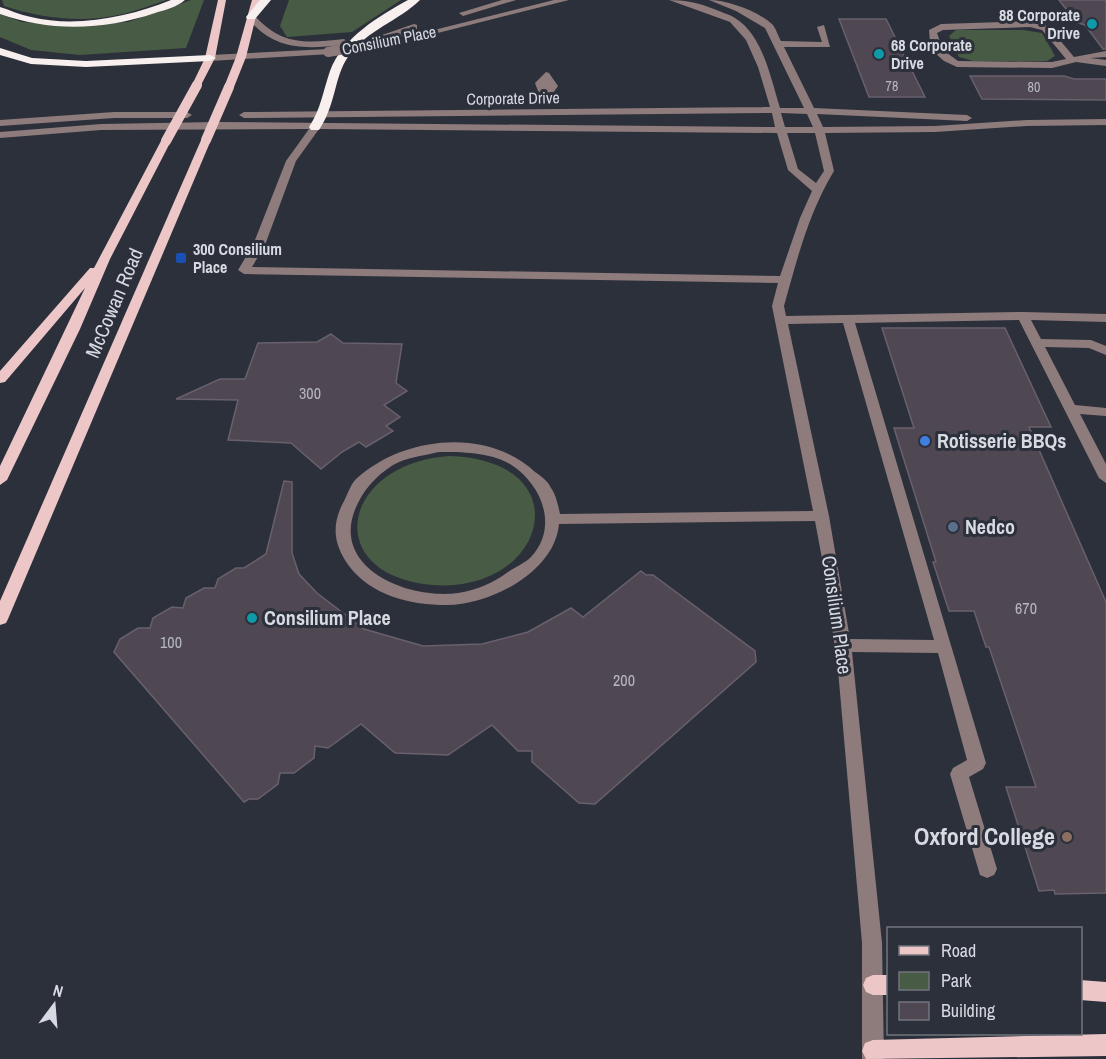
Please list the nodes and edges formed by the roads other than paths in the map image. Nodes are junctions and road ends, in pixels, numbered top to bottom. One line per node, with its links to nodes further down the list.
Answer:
1 (180, 0): 10 (highway)
2 (222, 0): 17 (main road, McCowan Road)
3 (256, 0): 11 (main road, McCowan Road)
4 (266, 0): 11 (highway)
5 (415, 0): 23 (highway)
6 (512, 0): 11 (street, Consilium Place)
7 (565, 0): 16 (street, Consilium Place, bridge)
8 (673, 0): 21 (street)
9 (713, 0): 13 (street, Consilium Place)
10 (0, 10)
11 (251, 18): 16 (main road, McCowan Road)
12 (821, 27): 13 (street)
13 (779, 44): 22 (street, Consilium Place)
14 (0, 51): 17 (highway)
15 (1106, 54): 18 (street)
16 (241, 57): 17 (street, Consilium Place); 48 (main road, McCowan Road, bridge)
17 (210, 58): 33 (main road, McCowan Road, bridge)
18 (1071, 59): 18 (street); 19 (street)
19 (1106, 63)
20 (550, 112): 21 (street, Corporate Drive); 23 (street, Corporate Drive); 28 (street)
21 (775, 112): 22 (street, Corporate Drive); 30 (street)
22 (810, 112): 26 (street, Corporate Drive); 29 (street, Consilium Place)
23 (324, 115): 25 (street, Corporate Drive); 27 (highway)
24 (1106, 122): 26 (street, Corporate Drive)
25 (0, 123)
26 (1027, 123): 29 (street, Corporate Drive)
27 (315, 127): 28 (street, Corporate Drive); 31 (street, Corporate Drive); 34 (street)
28 (550, 129): 30 (street, Corporate Drive)
29 (819, 129): 30 (street, Corporate Drive); 32 (street, Consilium Place)
30 (782, 130): 32 (street)
31 (0, 135)
32 (816, 189): 34 (street, Consilium Place)
33 (104, 259): 41 (main road); 45 (main road, McCowan Road)
34 (785, 280): 38 (street, Consilium Place)
35 (1023, 316): 36 (street); 37 (street); 39 (street)
36 (1106, 318)
37 (848, 319): 38 (street); 50 (street)
38 (781, 320): 46 (street, Consilium Place)
39 (1036, 343): 40 (street); 42 (street)
40 (1106, 351)
41 (0, 379)
42 (1070, 409): 43 (street); 44 (street)
43 (1106, 411)
44 (1106, 478)
45 (0, 480)
46 (822, 516): 47 (street); 49 (street, Consilium Place)
47 (553, 519): 47 (street)
48 (0, 619)
49 (843, 645): 50 (street); 52 (street, Consilium Place)
50 (944, 647): 51 (street)
51 (987, 869)
52 (881, 985): 56 (street, Consilium Place)
53 (1082, 990): 54 (main road)
54 (1106, 992)
55 (1106, 1045): 56 (main road)
56 (873, 1055)

